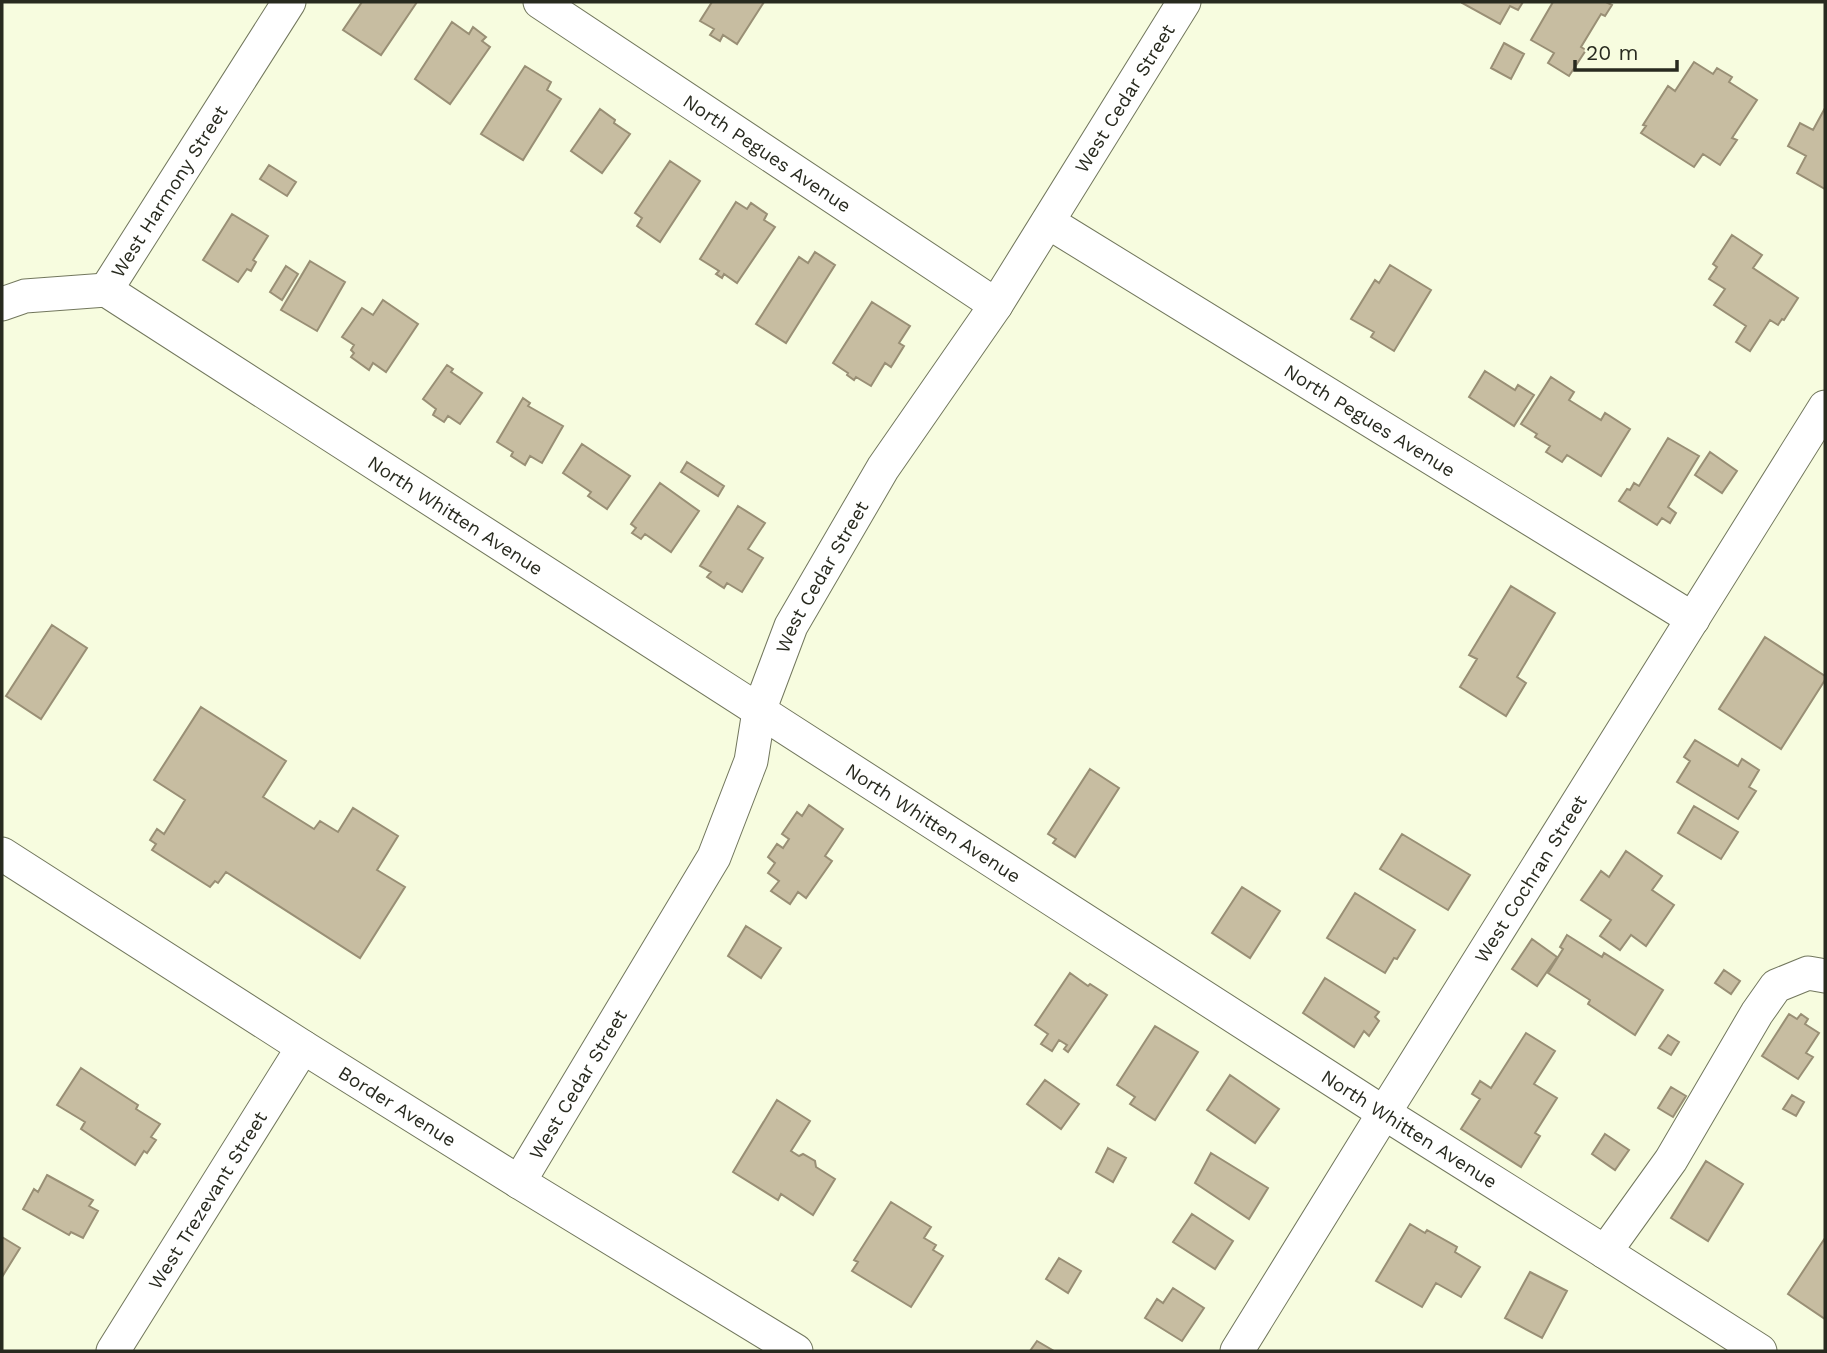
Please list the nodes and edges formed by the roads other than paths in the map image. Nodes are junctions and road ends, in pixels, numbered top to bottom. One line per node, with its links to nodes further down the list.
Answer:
1 (289, 2): 5 (street, West Harmony Street)
2 (540, 2): 7 (street, North Pegues Avenue)
3 (1184, 2): 4 (street, West Cedar Street)
4 (1048, 222): 7 (street, West Cedar Street); 9 (street, North Pegues Avenue)
5 (106, 290): 6 (street, West Harmony Street); 10 (street, North Whitten Avenue)
6 (2, 304)
7 (996, 305): 10 (street, West Cedar Street)
8 (1825, 407): 9 (street, West Cochran Street)
9 (1693, 619): 14 (street, West Cochran Street)
10 (759, 711): 14 (street, North Whitten Avenue); 15 (street, West Cedar Street)
11 (2, 854): 13 (street, Border Avenue)
12 (1816, 974): 16 (street)
13 (303, 1047): 15 (street, Border Avenue); 17 (street, West Trezevant Street)
14 (1384, 1113): 16 (street, North Whitten Avenue); 19 (street, West Cochran Street)
15 (519, 1182): 18 (street, Border Avenue)
16 (1605, 1252): 20 (street, North Whitten Avenue)
17 (113, 1351)
18 (796, 1351)
19 (1237, 1351)
20 (1760, 1351)

